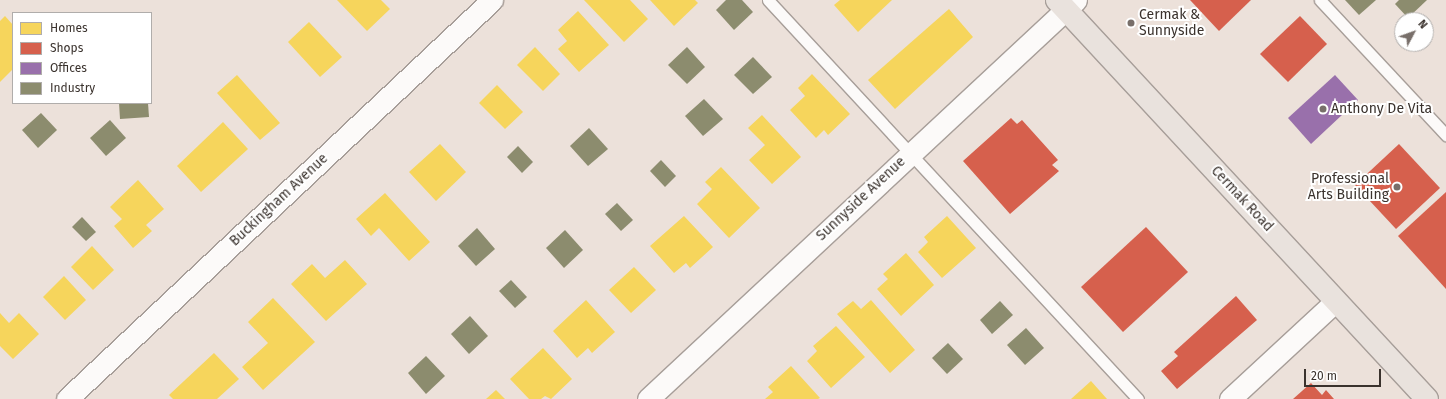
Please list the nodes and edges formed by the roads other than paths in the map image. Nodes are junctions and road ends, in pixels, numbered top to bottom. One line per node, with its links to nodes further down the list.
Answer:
1 (492, 0): 8 (street, Buckingham Avenue)
2 (768, 0): 6 (lane)
3 (1320, 0): 5 (lane)
4 (1066, 3): 6 (street, Sunnyside Avenue); 7 (main road, Cermak Road)
5 (1446, 135)
6 (910, 154): 9 (street, Sunnyside Avenue); 10 (lane)
7 (1336, 301): 11 (street); 12 (main road, Cermak Road)
8 (67, 399)
9 (648, 399)
10 (1138, 399)
11 (1230, 399)
12 (1427, 399)

